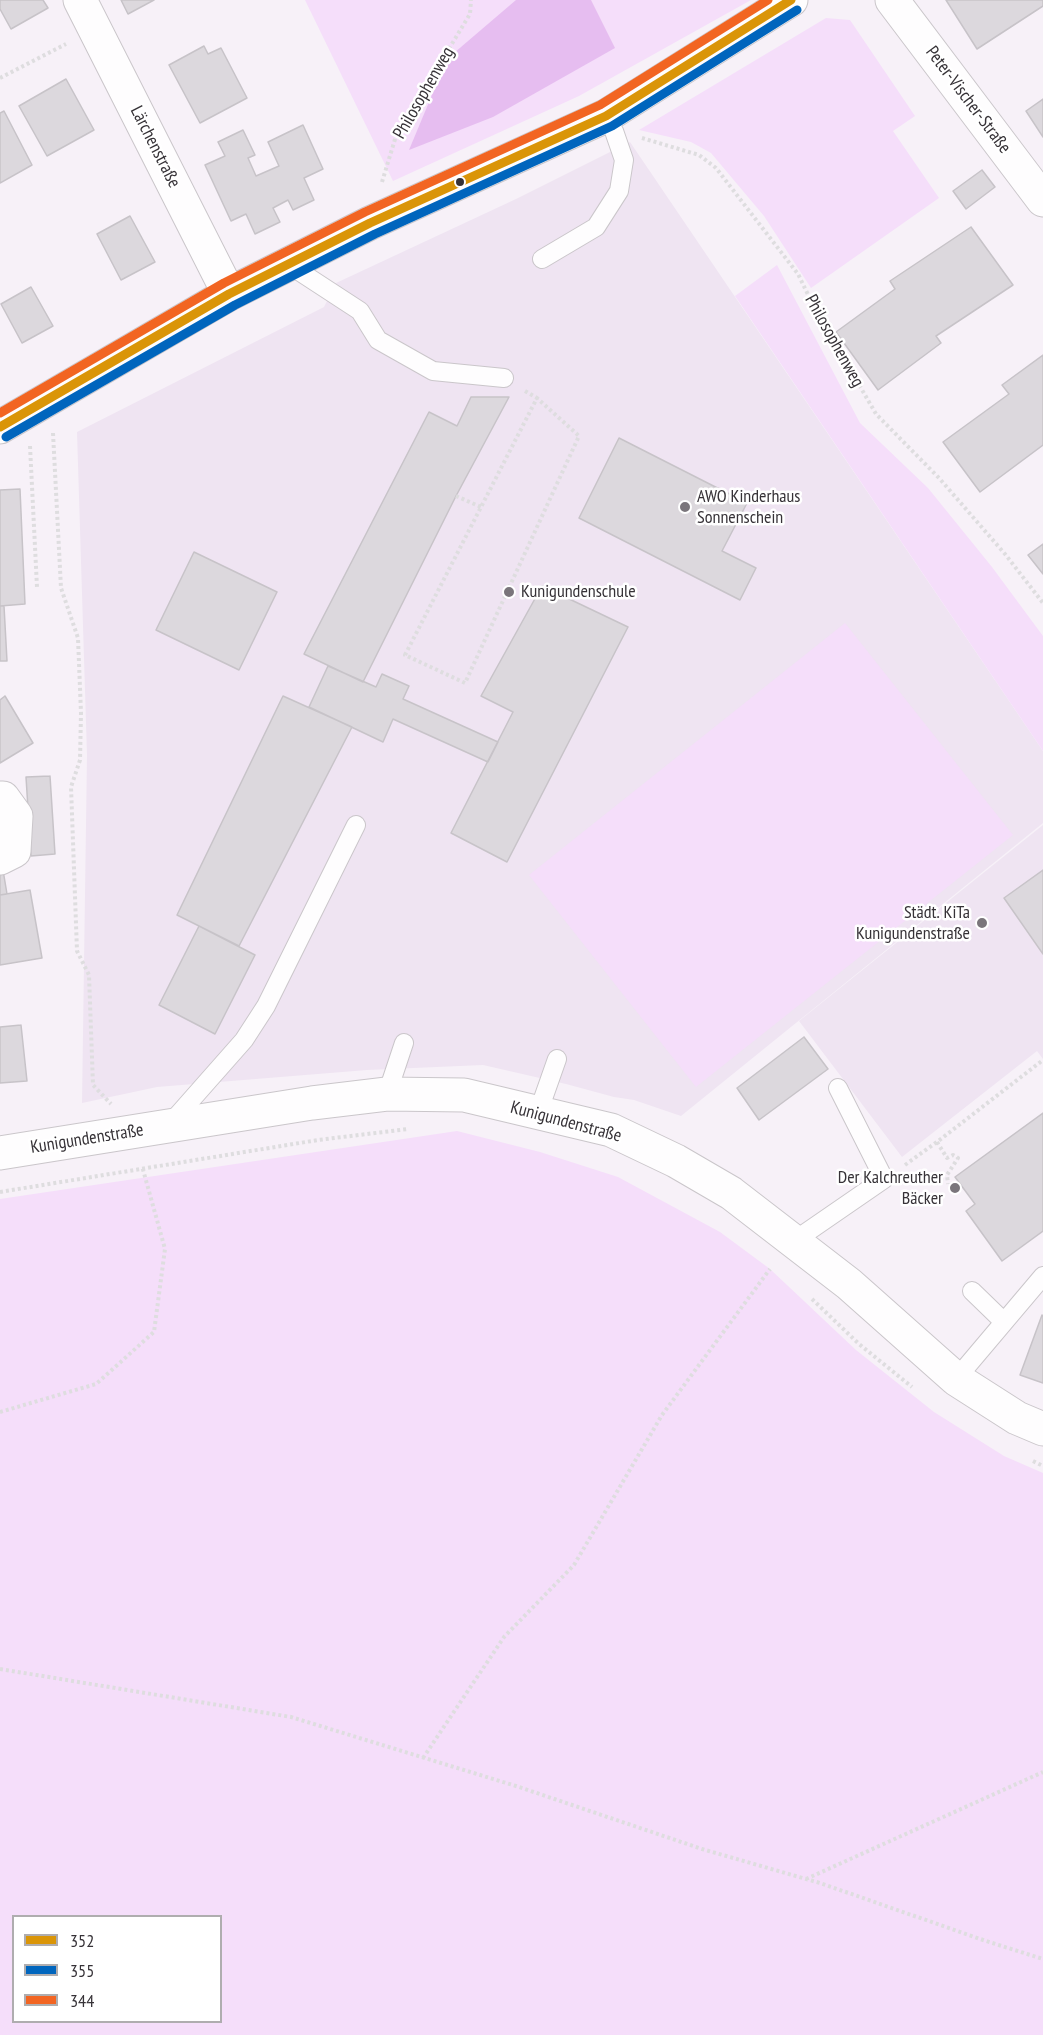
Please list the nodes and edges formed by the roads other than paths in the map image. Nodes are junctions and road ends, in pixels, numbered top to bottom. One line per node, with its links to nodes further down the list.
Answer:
1 (80, 0): 8 (street, Lärchenstraße)
2 (791, 0): 7 (street)
3 (892, 0): 5 (street, Peter-Vischer-Straße)
4 (614, 131): 6 (lane)
5 (1043, 200)
6 (542, 260)
7 (288, 264): 8 (street); 9 (lane)
8 (229, 294): 10 (street)
9 (504, 378)
10 (0, 426)
11 (0, 798): 13 (street)
12 (356, 825): 19 (lane)
13 (0, 858)
14 (404, 1043): 17 (lane)
15 (557, 1059): 18 (lane)
16 (838, 1088): 21 (lane)
17 (387, 1094): 18 (street, Kunigundenstraße); 19 (street, Kunigundenstraße)
18 (538, 1113): 21 (street, Kunigundenstraße)
19 (152, 1128): 20 (street, Kunigundenstraße)
20 (0, 1153)
21 (794, 1241): 25 (street, Kunigundenstraße)
22 (1043, 1276): 24 (lane)
23 (972, 1291): 24 (lane)
24 (1004, 1322): 25 (lane)
25 (956, 1380): 26 (street, Kunigundenstraße)
26 (1043, 1429)

